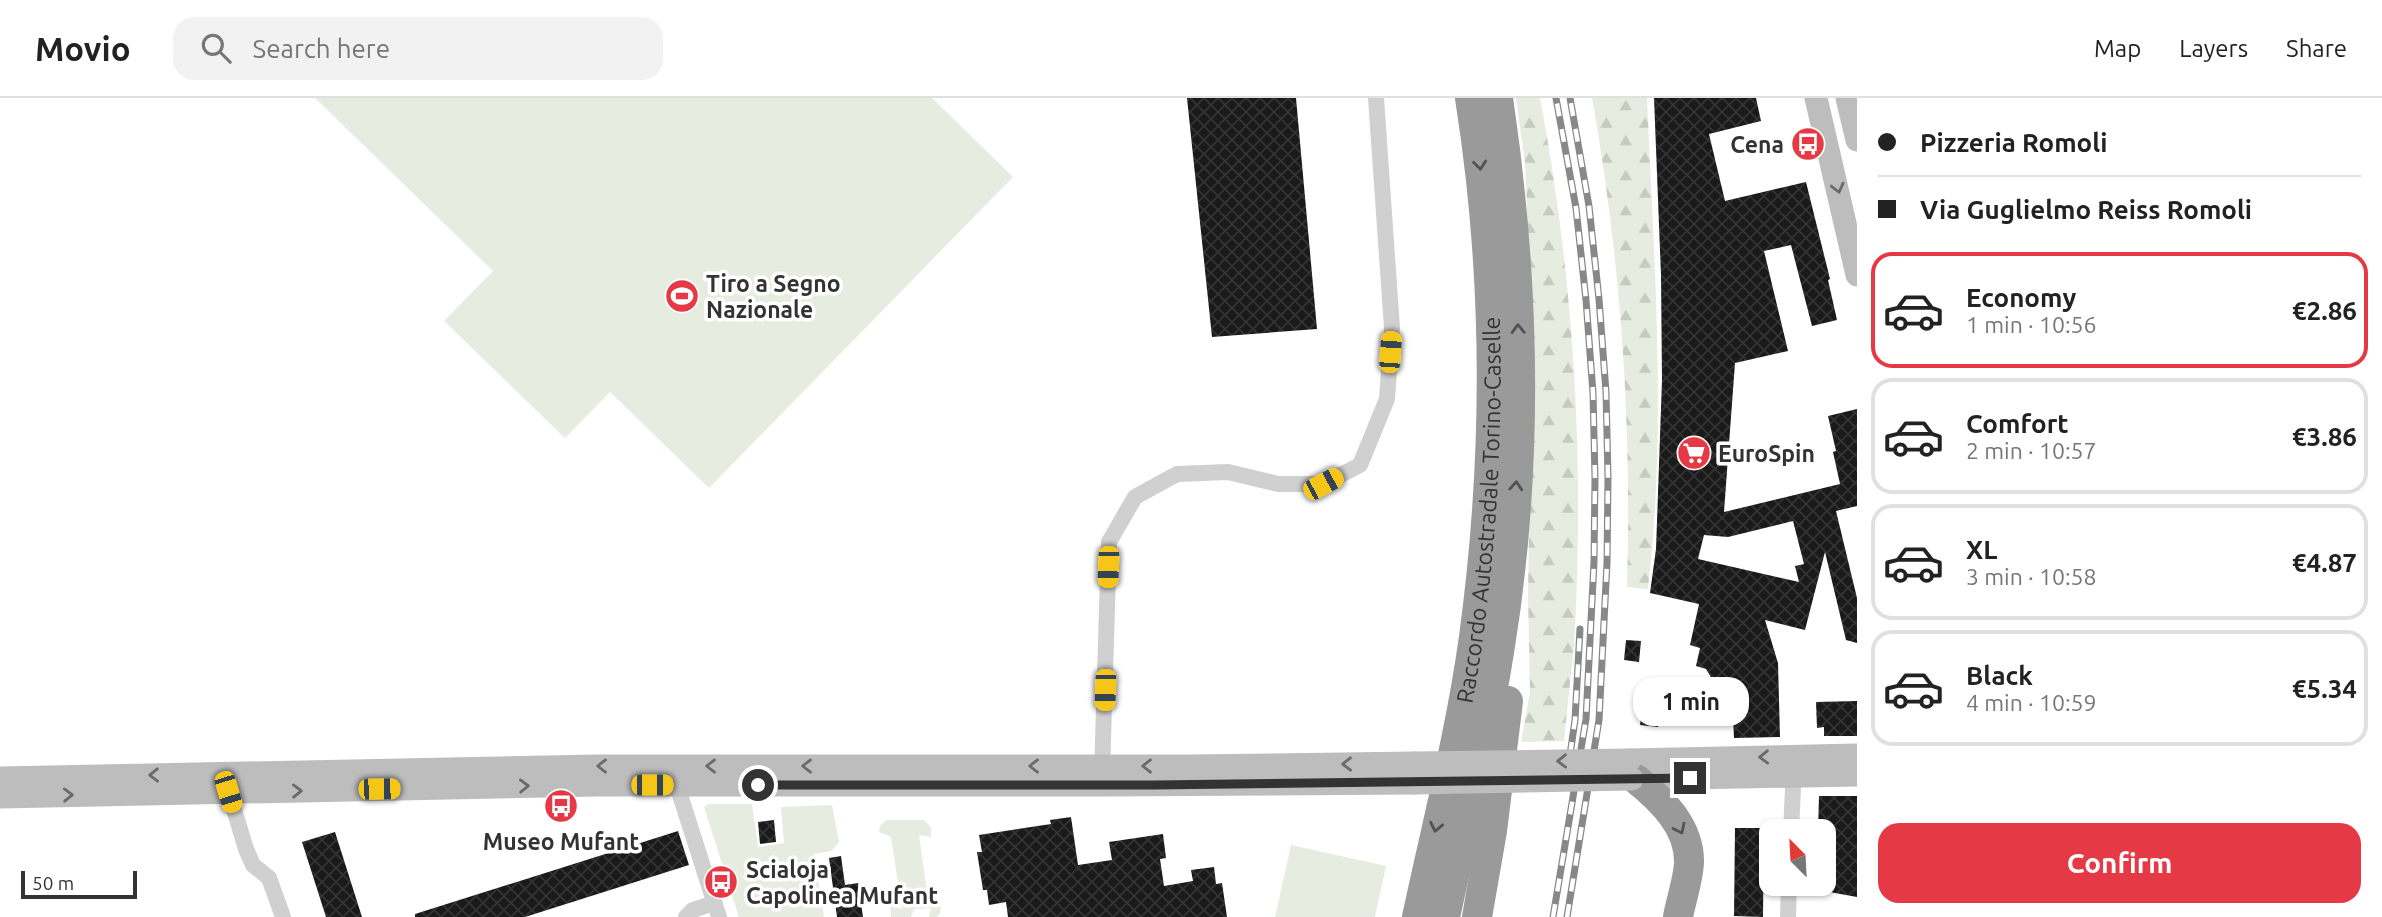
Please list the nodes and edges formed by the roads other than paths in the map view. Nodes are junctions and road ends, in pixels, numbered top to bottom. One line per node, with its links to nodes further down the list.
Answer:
1 (1376, 98): 14 (street)
2 (1470, 98): 23 (highway, Raccordo Autostradale Torino-Caselle, one-way to 23)
3 (1498, 98): 8 (highway, Raccordo Autostradale Torino-Caselle, one-way to 3)
4 (1816, 98): 7 (main road, one-way to 7)
5 (1847, 98): 6 (main road)
6 (1856, 133)
7 (1857, 275)
8 (1511, 554): 24 (highway, Raccordo Autostradale Torino-Caselle); 25 (highway)
9 (1857, 755): 10 (main road)
10 (1794, 766): 11 (main road); 13 (main road); 18 (street)
11 (1632, 773): 14 (main road, bridge); 26 (highway, one-way to 26)
12 (673, 775): 14 (main road); 16 (main road); 20 (street)
13 (1857, 775)
14 (1102, 776)
15 (0, 778): 16 (main road, one-way to 15)
16 (225, 783): 17 (main road, one-way to 16); 21 (street)
17 (0, 797)
18 (1792, 819)
19 (1789, 896): 27 (street)
20 (717, 910): 22 (street)
21 (283, 917)
22 (686, 917)
23 (1417, 917)
24 (1445, 917)
25 (1477, 917)
26 (1678, 917)
27 (1788, 917)

